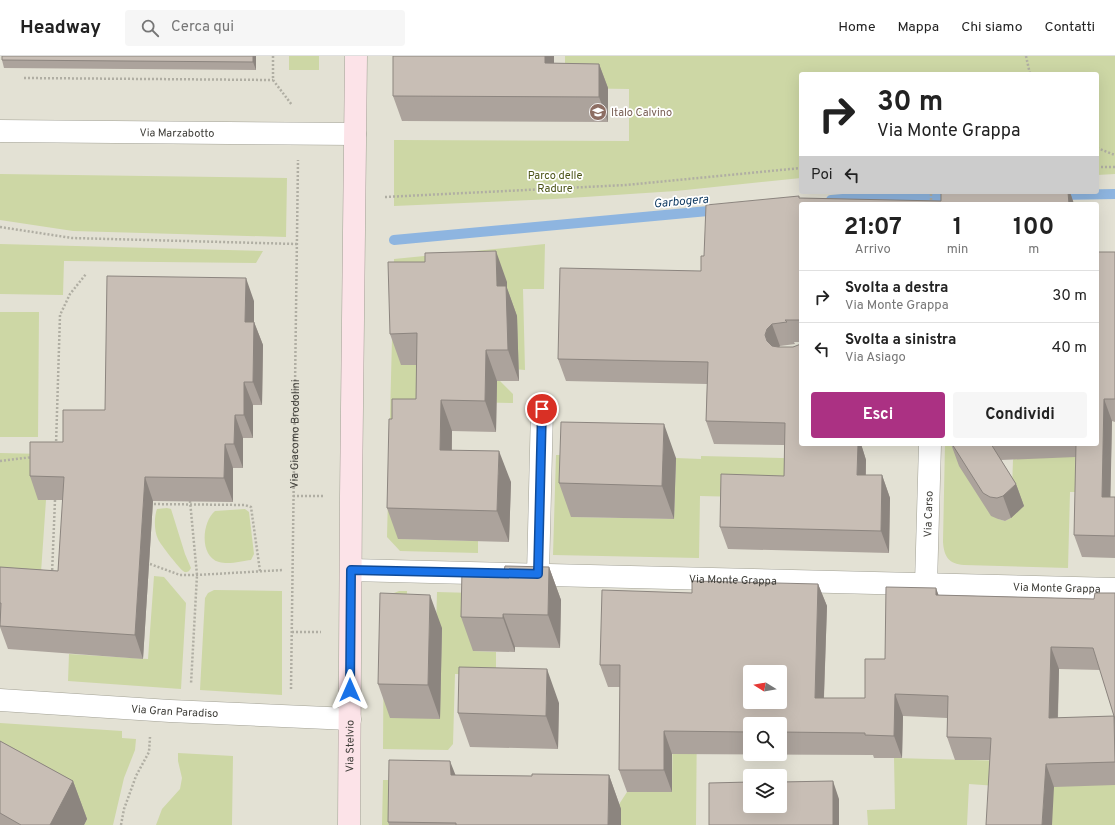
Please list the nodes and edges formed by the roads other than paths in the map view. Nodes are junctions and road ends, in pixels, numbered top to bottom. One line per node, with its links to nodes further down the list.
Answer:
1 (356, 56): 3 (street)
2 (0, 131): 3 (street, Via Marzabotto)
3 (355, 134): 6 (street)
4 (542, 409): 7 (street)
5 (930, 446): 8 (street, Via Carso)
6 (351, 570): 7 (street, Via Monte Grappa); 11 (street, Via Stelvio)
7 (538, 574): 8 (street, Via Monte Grappa)
8 (926, 584): 9 (street, Via Monte Grappa)
9 (1115, 588)
10 (0, 700): 11 (street, Via Gran Paradiso)
11 (350, 719): 12 (street, Via Stelvio)
12 (349, 825)

